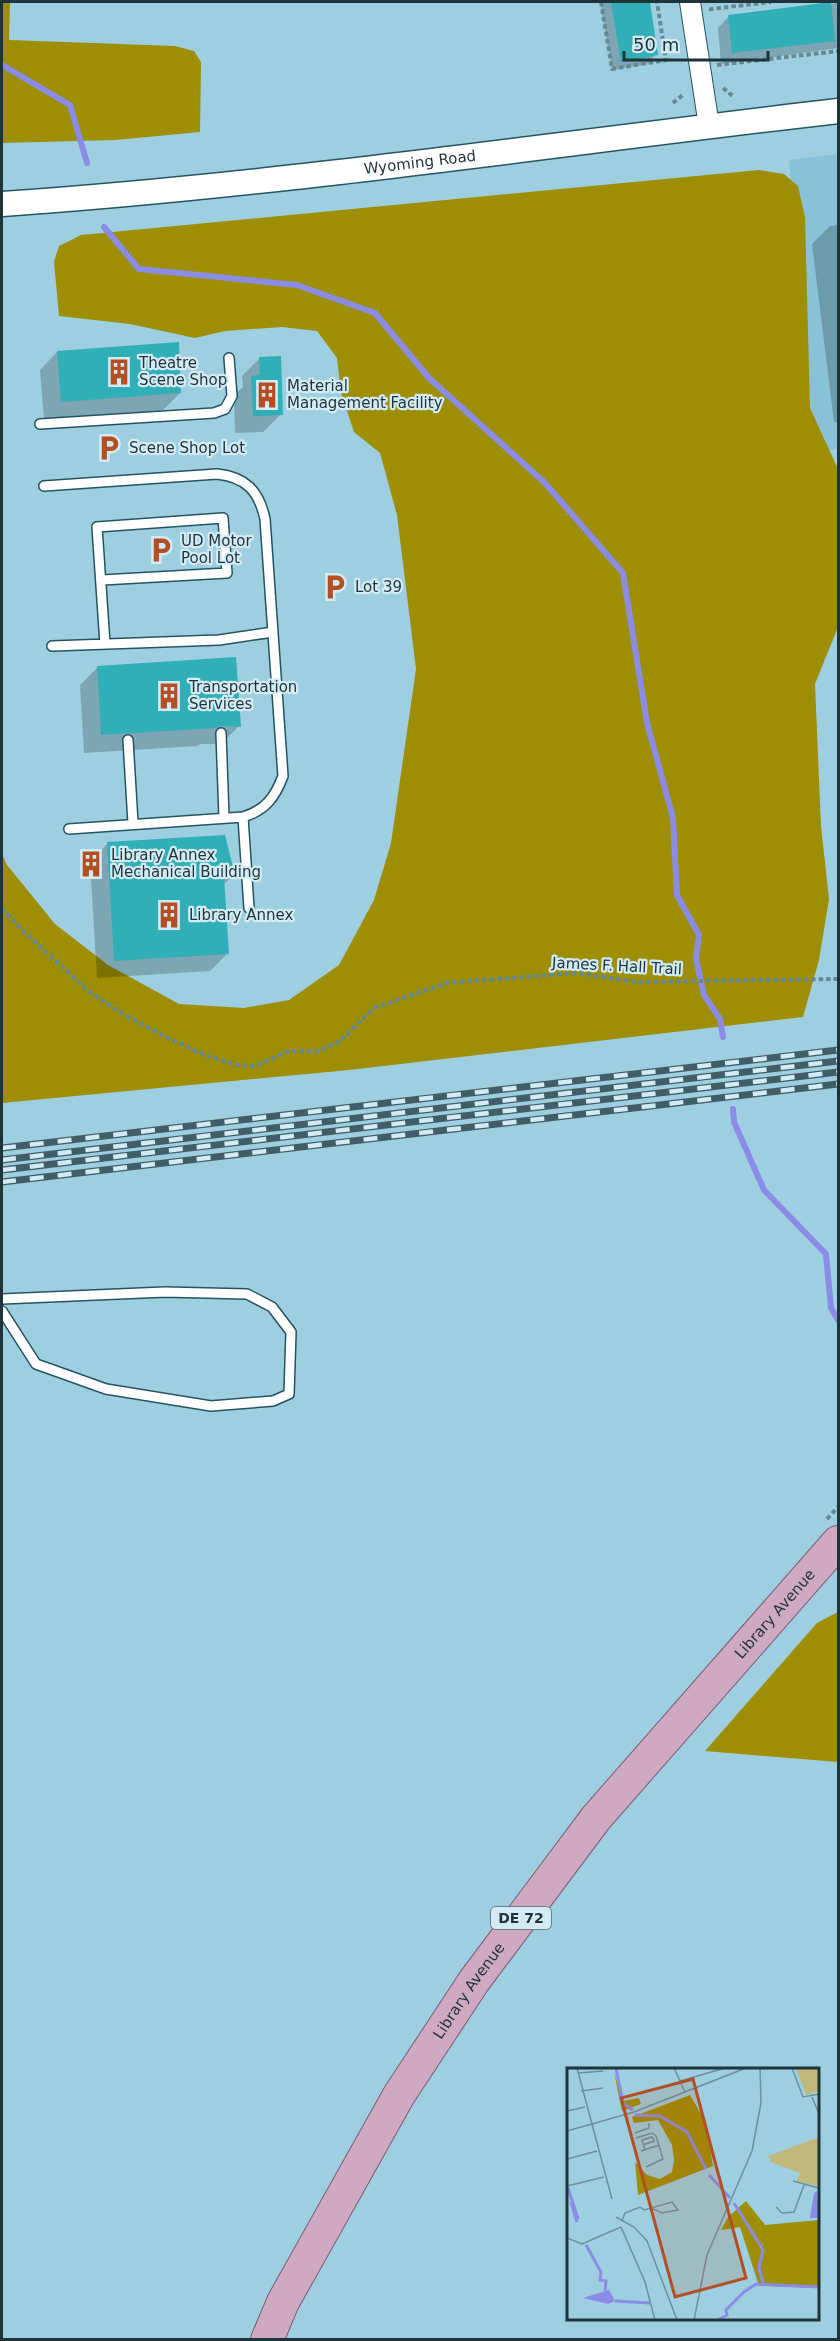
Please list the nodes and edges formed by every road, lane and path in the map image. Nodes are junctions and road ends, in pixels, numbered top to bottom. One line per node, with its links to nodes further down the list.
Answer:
1 (601, 2): 2 (path)
2 (657, 2)
3 (690, 2): 9 (street)
4 (771, 2): 5 (path)
5 (712, 21)
6 (838, 51): 7 (path)
7 (715, 56)
8 (838, 111): 9 (street, Wyoming Road)
9 (710, 126): 10 (street, Wyoming Road)
10 (2, 204)
11 (230, 358): 12 (lane)
12 (40, 424)
13 (44, 486): 15 (lane)
14 (102, 580): 14 (lane); 16 (lane)
15 (273, 632): 16 (lane); 21 (lane)
16 (105, 644): 17 (lane)
17 (52, 646)
18 (221, 733): 20 (lane)
19 (128, 740): 22 (lane)
20 (224, 817): 21 (lane); 22 (lane)
21 (243, 817): 25 (lane)
22 (133, 823): 23 (lane)
23 (69, 829)
24 (2, 908): 26 (path, James F. Hall Trail)
25 (249, 908)
26 (838, 979)
27 (2, 1299): 28 (lane)
28 (2, 1311)
29 (838, 1542): 30 (main road, Library Avenue / DE 72)
30 (267, 2340)

